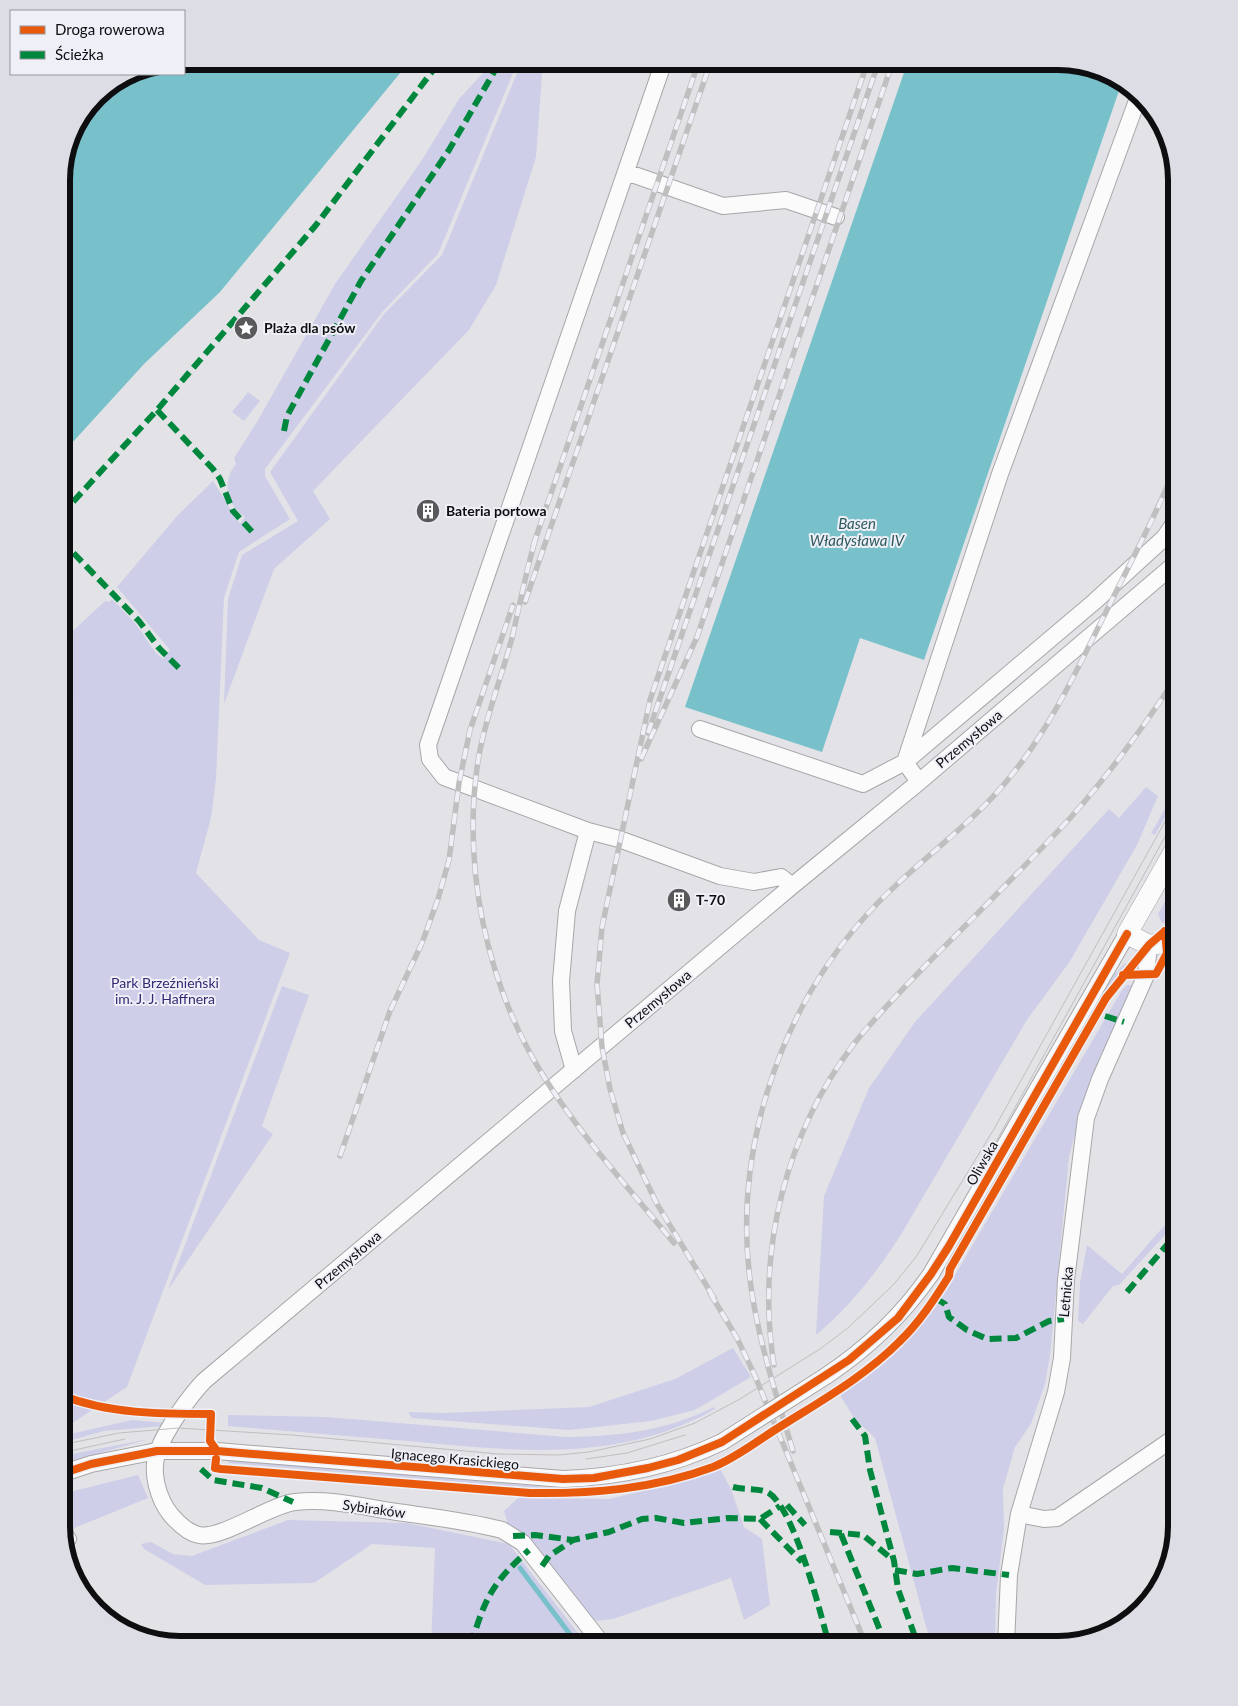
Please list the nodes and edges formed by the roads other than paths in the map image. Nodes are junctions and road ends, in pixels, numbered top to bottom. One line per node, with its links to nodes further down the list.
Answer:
1 (661, 70): 3 (street)
2 (1136, 102): 8 (street)
3 (626, 172): 4 (street); 10 (street)
4 (836, 217)
5 (1168, 532): 8 (street)
6 (1168, 570): 9 (street, Przemysłowa)
7 (700, 729): 8 (street)
8 (905, 762): 9 (street)
9 (919, 782): 12 (street, Przemysłowa)
10 (588, 831): 12 (street); 16 (street)
11 (1168, 862): 13 (main road, Oliwska)
12 (792, 886): 16 (street, Przemysłowa)
13 (1127, 934): 15 (main road); 17 (street, Oliwska)
14 (1168, 942): 15 (main road)
15 (1149, 945): 21 (street, Letnicka)
16 (574, 1070): 19 (street, Przemysłowa)
17 (826, 1376): 19 (street, Ignacego Krasickiego, bridge)
18 (1168, 1442): 21 (street)
19 (157, 1451): 20 (street, Ignacego Krasickiego); 22 (street, Sybiraków)
20 (70, 1471)
21 (1020, 1514): 23 (street, Letnicka)
22 (595, 1636)
23 (1006, 1636)

